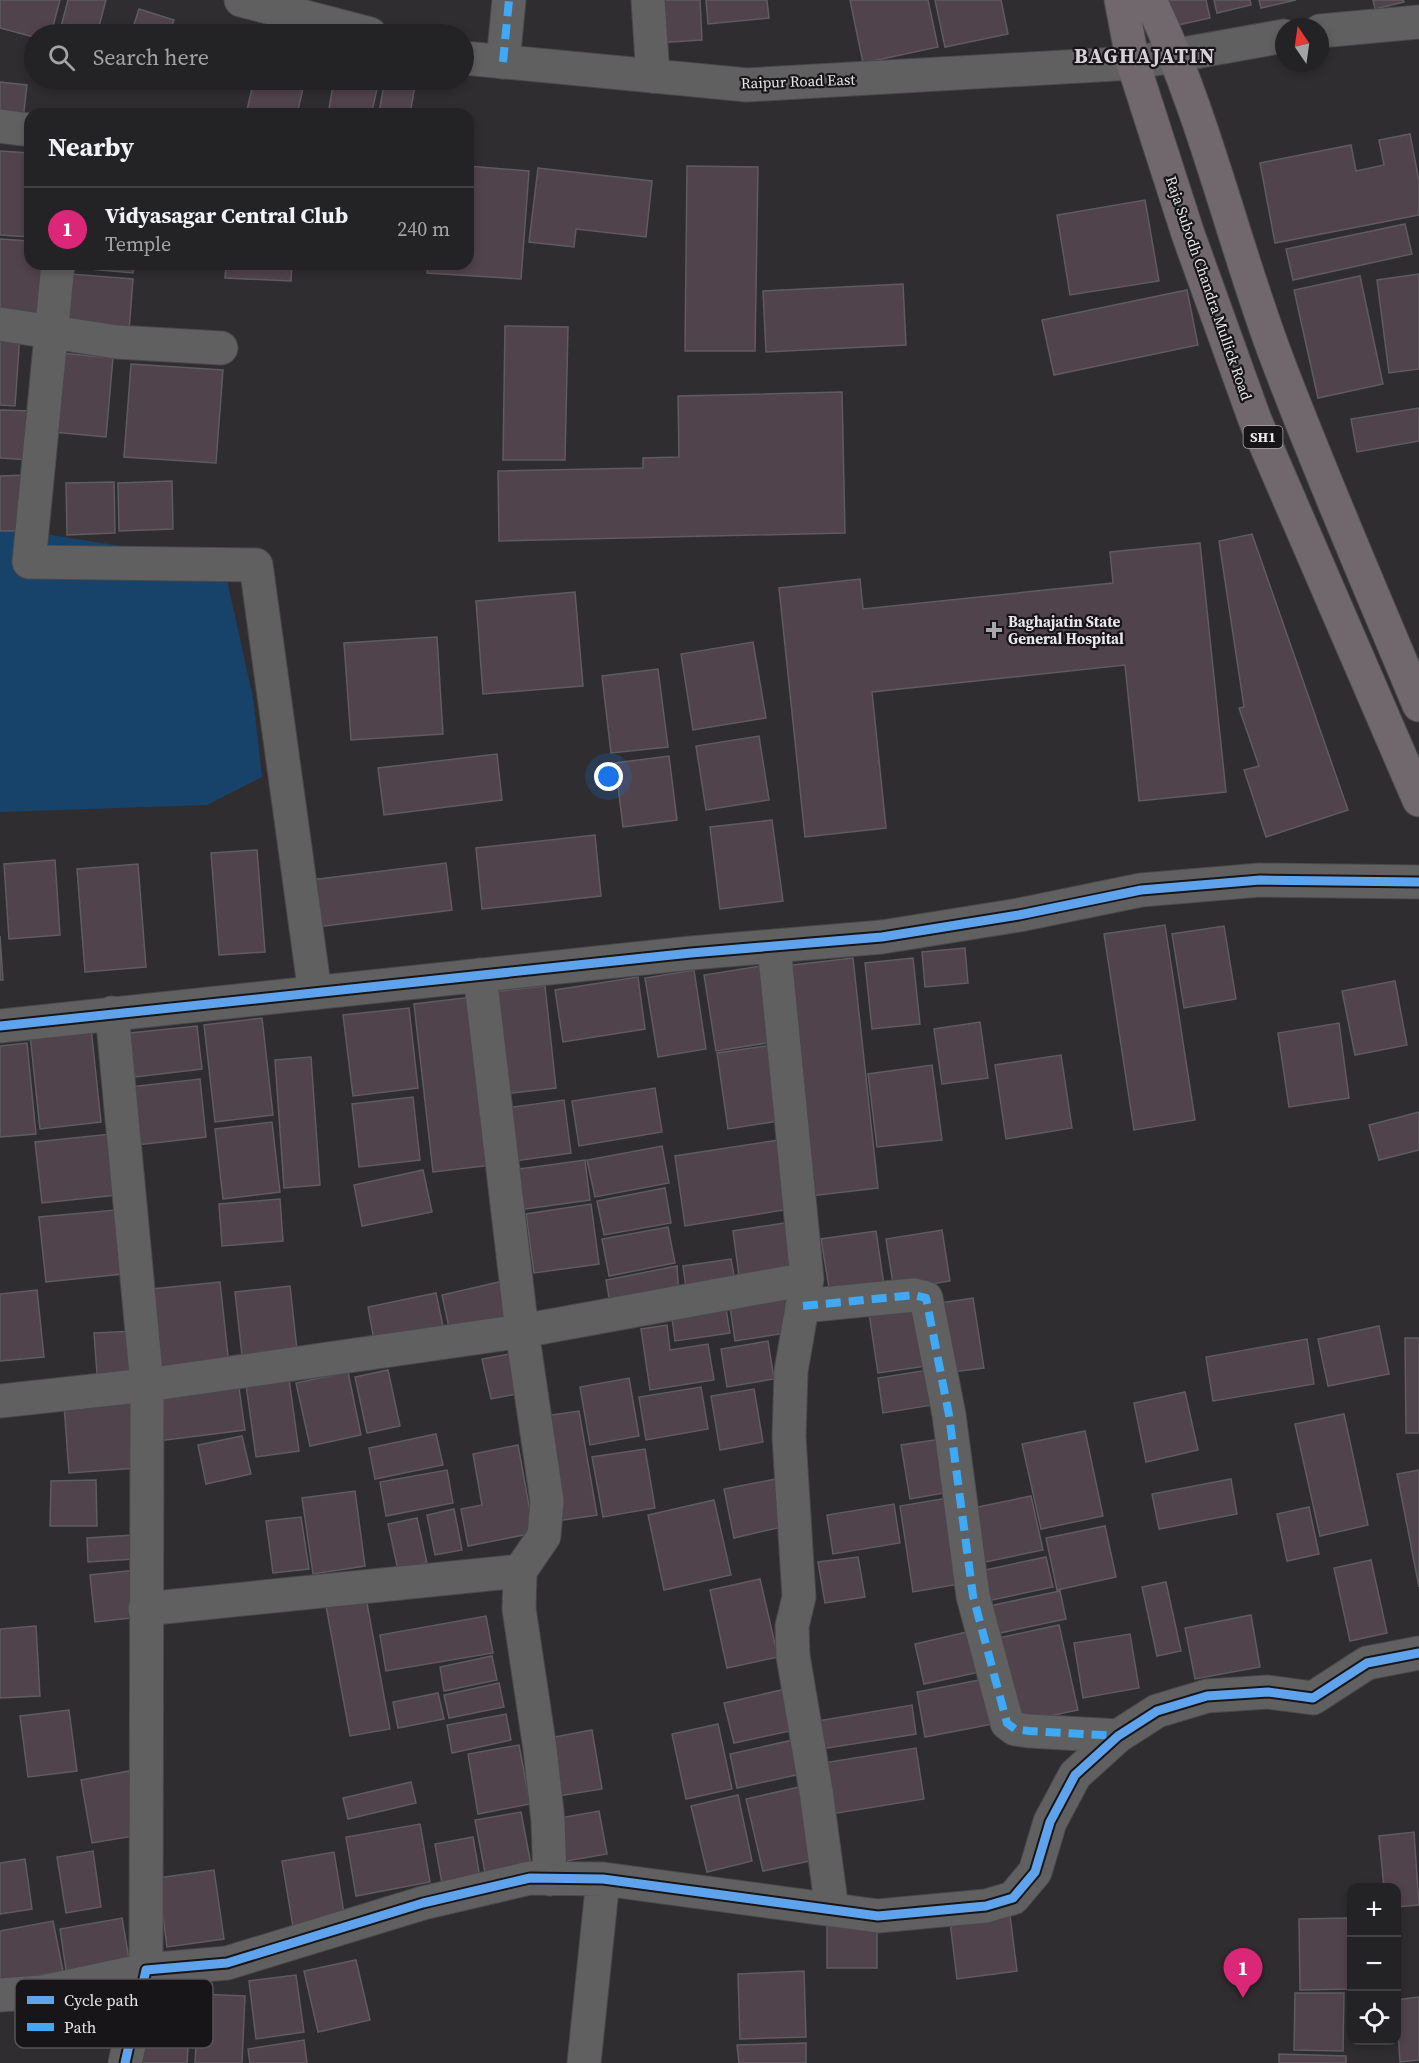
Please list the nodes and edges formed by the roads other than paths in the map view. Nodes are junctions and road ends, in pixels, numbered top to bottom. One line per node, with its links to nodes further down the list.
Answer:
1 (241, 0): 7 (street)
2 (509, 0): 12 (street)
3 (648, 0): 14 (street)
4 (1121, 0): 13 (main road, Raja Subodh Chandra Mullick Road / SH1)
5 (1150, 0): 10 (main road)
6 (1419, 22): 8 (street)
7 (332, 24)
8 (1329, 30)
9 (1275, 38): 10 (street, Raipur Road East)
10 (1177, 57): 13 (street, Raipur Road East); 21 (main road, SH1)
11 (474, 59): 12 (street, Raipur Road East)
12 (503, 62): 14 (street, Raipur Road East)
13 (1133, 63): 14 (street, Raipur Road East); 22 (main road, Raja Subodh Chandra Mullick Road / SH1)
14 (653, 76)
15 (0, 126): 16 (street)
16 (24, 128)
17 (57, 270): 19 (street)
18 (0, 324): 19 (street)
19 (52, 331): 20 (street); 26 (street)
20 (221, 348)
21 (1419, 705)
22 (1419, 800)
23 (1419, 882): 24 (street)
24 (774, 946): 25 (street); 29 (street)
25 (480, 975): 26 (street); 30 (street)
26 (315, 993): 27 (street)
27 (112, 1013): 28 (street); 31 (street)
28 (0, 1026)
29 (805, 1293): 30 (street); 36 (street); 39 (street)
30 (522, 1331): 31 (street); 33 (street)
31 (147, 1385): 32 (street); 34 (street)
32 (0, 1401)
33 (520, 1571): 34 (street); 37 (street)
34 (145, 1609): 40 (street)
35 (1419, 1653): 36 (street)
36 (1118, 1736): 39 (street)
37 (550, 1879): 38 (street); 40 (street)
38 (603, 1879): 39 (street); 47 (street)
39 (832, 1910)
40 (146, 1970): 41 (street); 42 (street)
41 (104, 1979)
42 (144, 1979)
43 (15, 1994): 44 (street)
44 (0, 1995)
45 (128, 2048): 46 (street)
46 (125, 2063)
47 (584, 2063)

